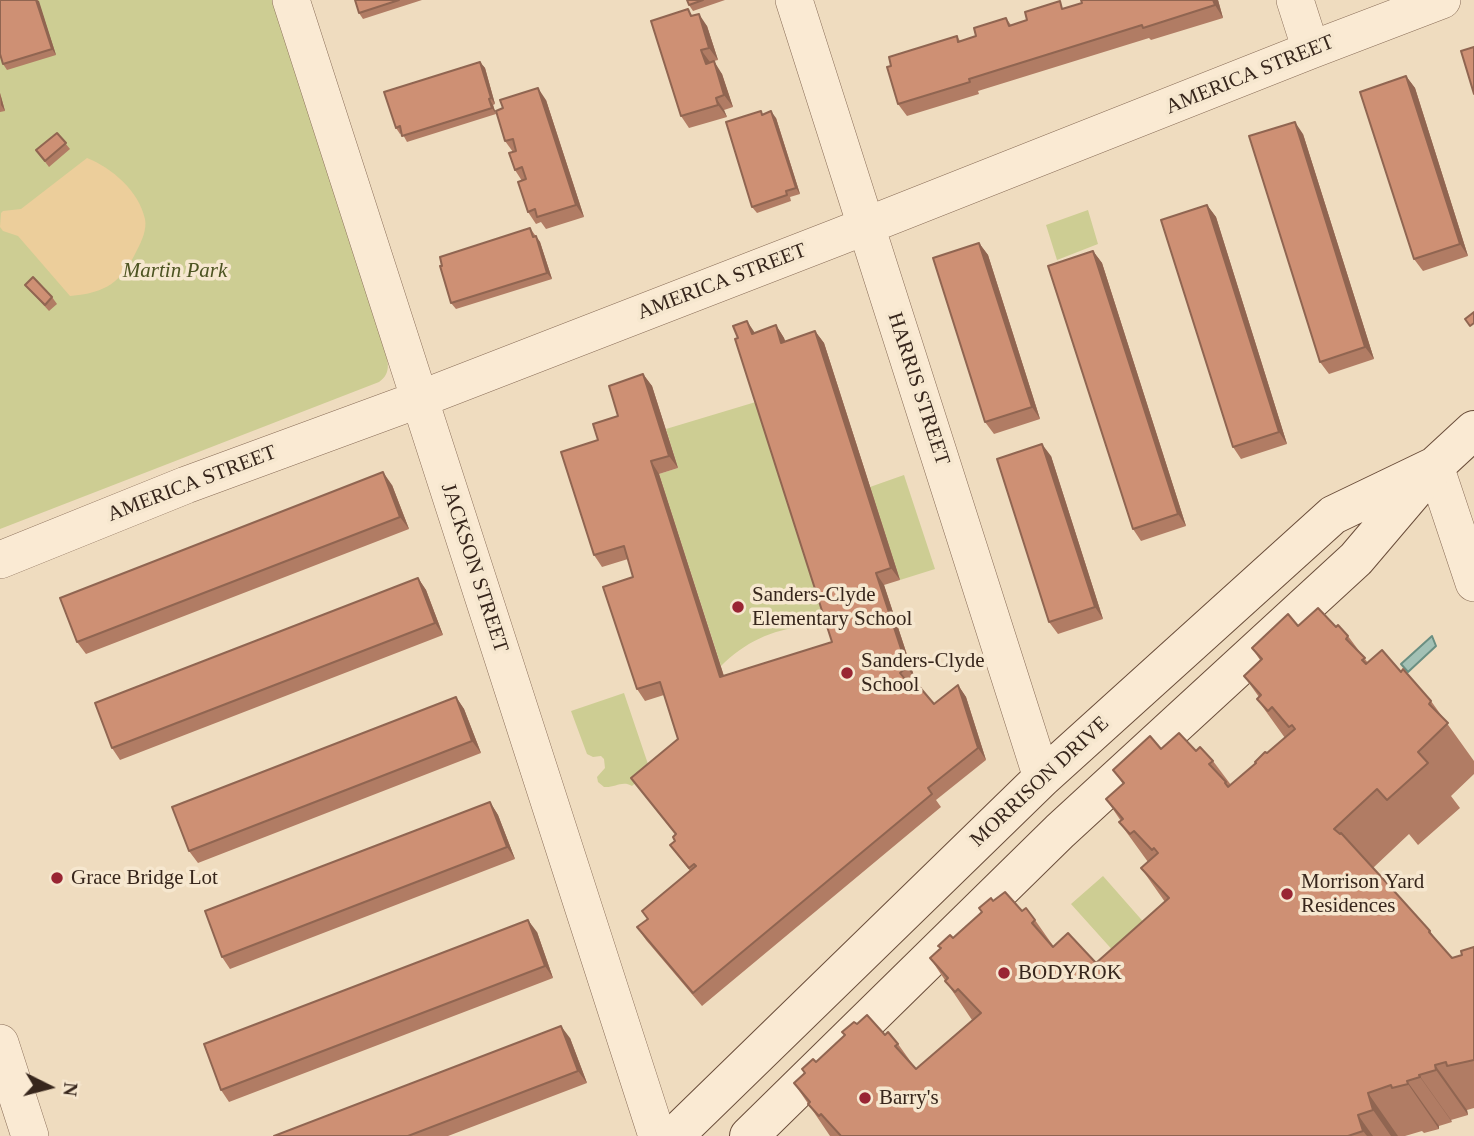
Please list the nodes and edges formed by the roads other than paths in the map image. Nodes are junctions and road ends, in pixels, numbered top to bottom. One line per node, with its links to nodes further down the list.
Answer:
1 (291, 0): 7 (street, JACKSON STREET)
2 (794, 0): 6 (street, HARRIS STREET)
3 (1295, 0): 5 (street)
4 (1443, 0): 5 (street, AMERICA STREET)
5 (1311, 50): 6 (street, AMERICA STREET)
6 (866, 226): 7 (street, AMERICA STREET); 12 (street, HARRIS STREET)
7 (420, 399): 10 (street, AMERICA STREET); 15 (street, JACKSON STREET)
8 (1474, 430): 9 (main road, MORRISON DRIVE)
9 (1435, 466): 11 (street); 12 (main road, MORRISON DRIVE); 17 (main road, MORRISON DRIVE)
10 (0, 560)
11 (1474, 583)
12 (1042, 778): 16 (main road, MORRISON DRIVE)
13 (0, 1043): 14 (street)
14 (30, 1136)
15 (657, 1136)
16 (674, 1136)
17 (749, 1136)

